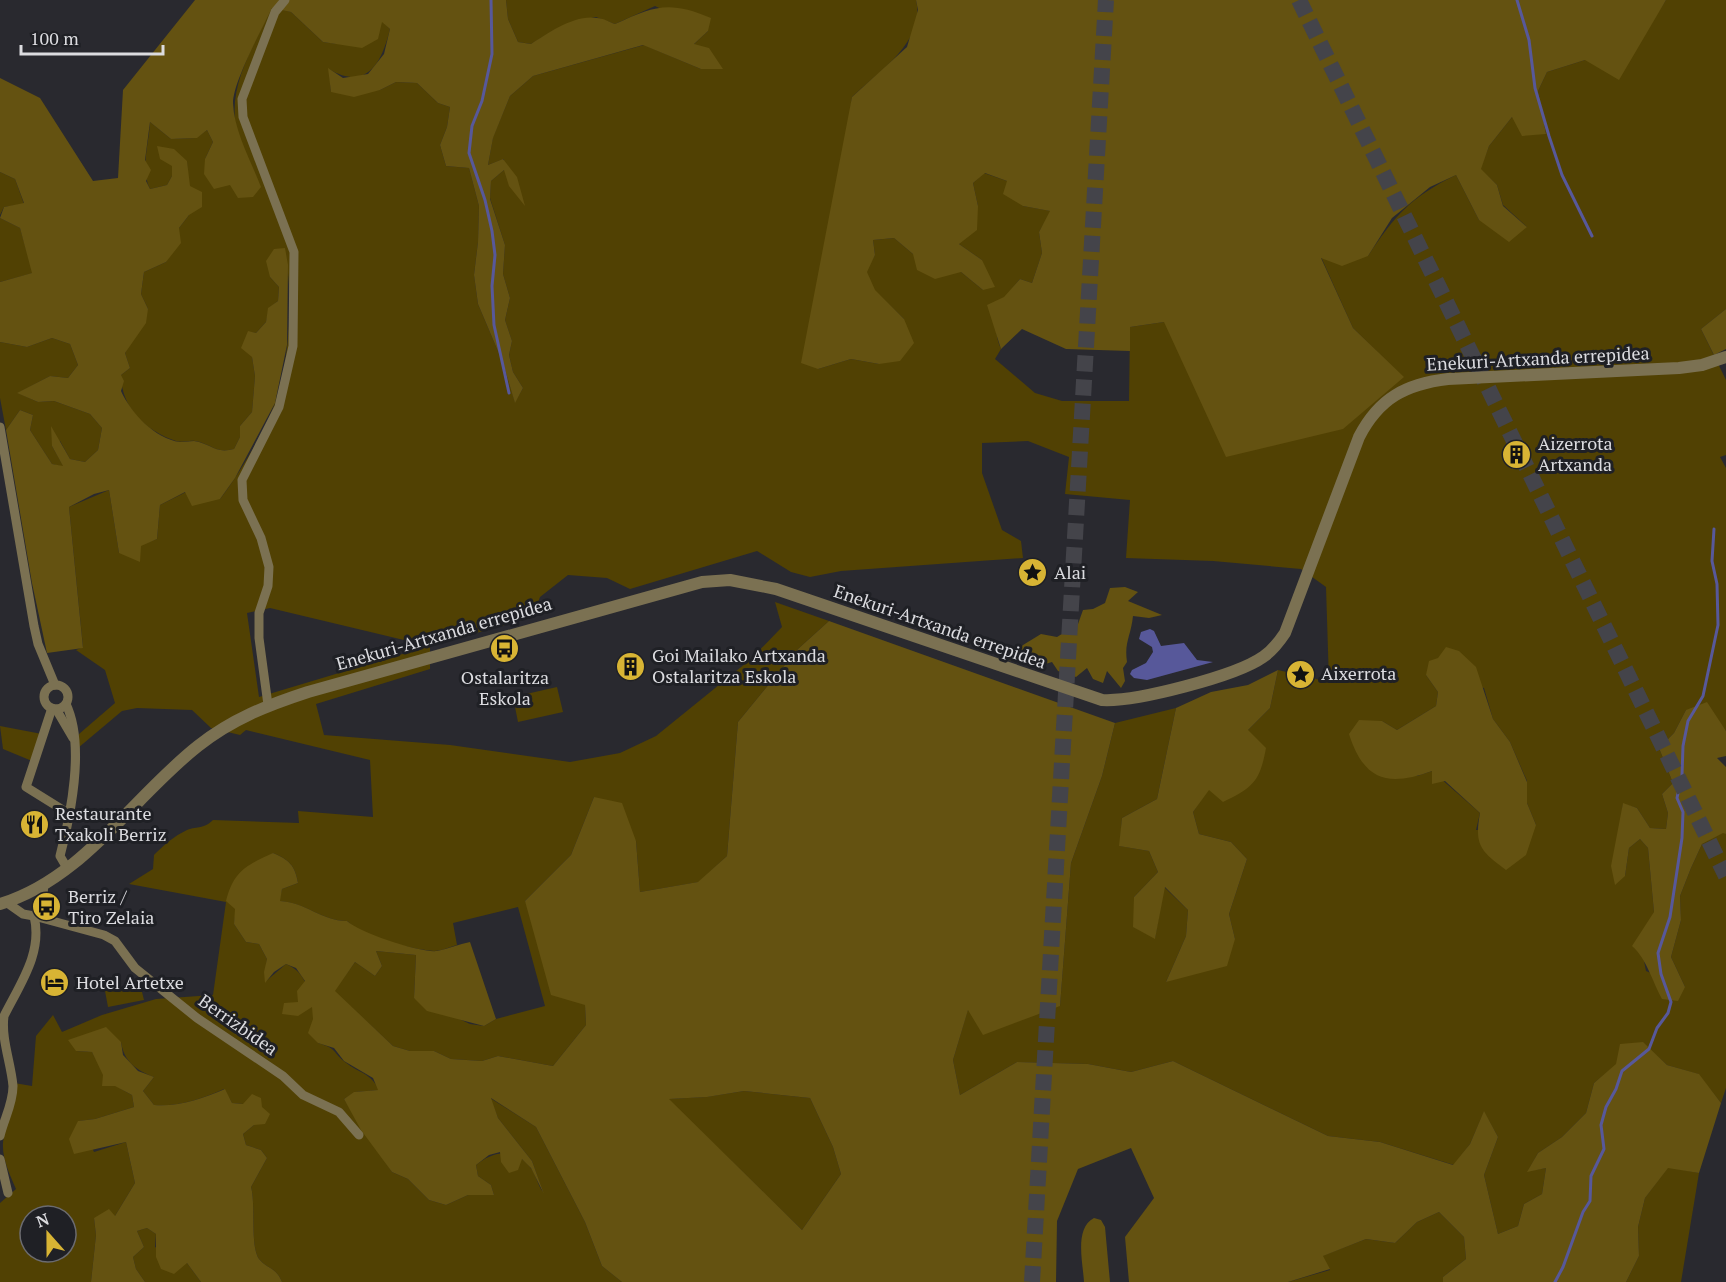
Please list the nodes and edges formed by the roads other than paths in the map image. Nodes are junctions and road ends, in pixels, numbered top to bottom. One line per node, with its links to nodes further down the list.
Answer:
1 (285, 0): 6 (street)
2 (1726, 357): 6 (street, Enekuri-Artxanda errepidea)
3 (0, 427): 4 (street)
4 (55, 685): 5 (street); 7 (street)
5 (66, 704): 7 (street); 8 (street)
6 (268, 705): 10 (street, Enekuri-Artxanda errepidea)
7 (54, 709): 8 (street); 9 (street)
8 (75, 743): 9 (street)
9 (71, 815): 10 (street)
10 (67, 868): 11 (street, Enekuri-Artxanda errepidea)
11 (44, 884): 12 (street, Enekuri-Artxanda errepidea); 13 (street)
12 (3, 903): 13 (street, Berrizbidea)
13 (34, 916): 14 (street, Berrizbidea); 15 (street)
14 (359, 1135)
15 (0, 1136)
16 (0, 1159): 17 (street)
17 (8, 1193)

